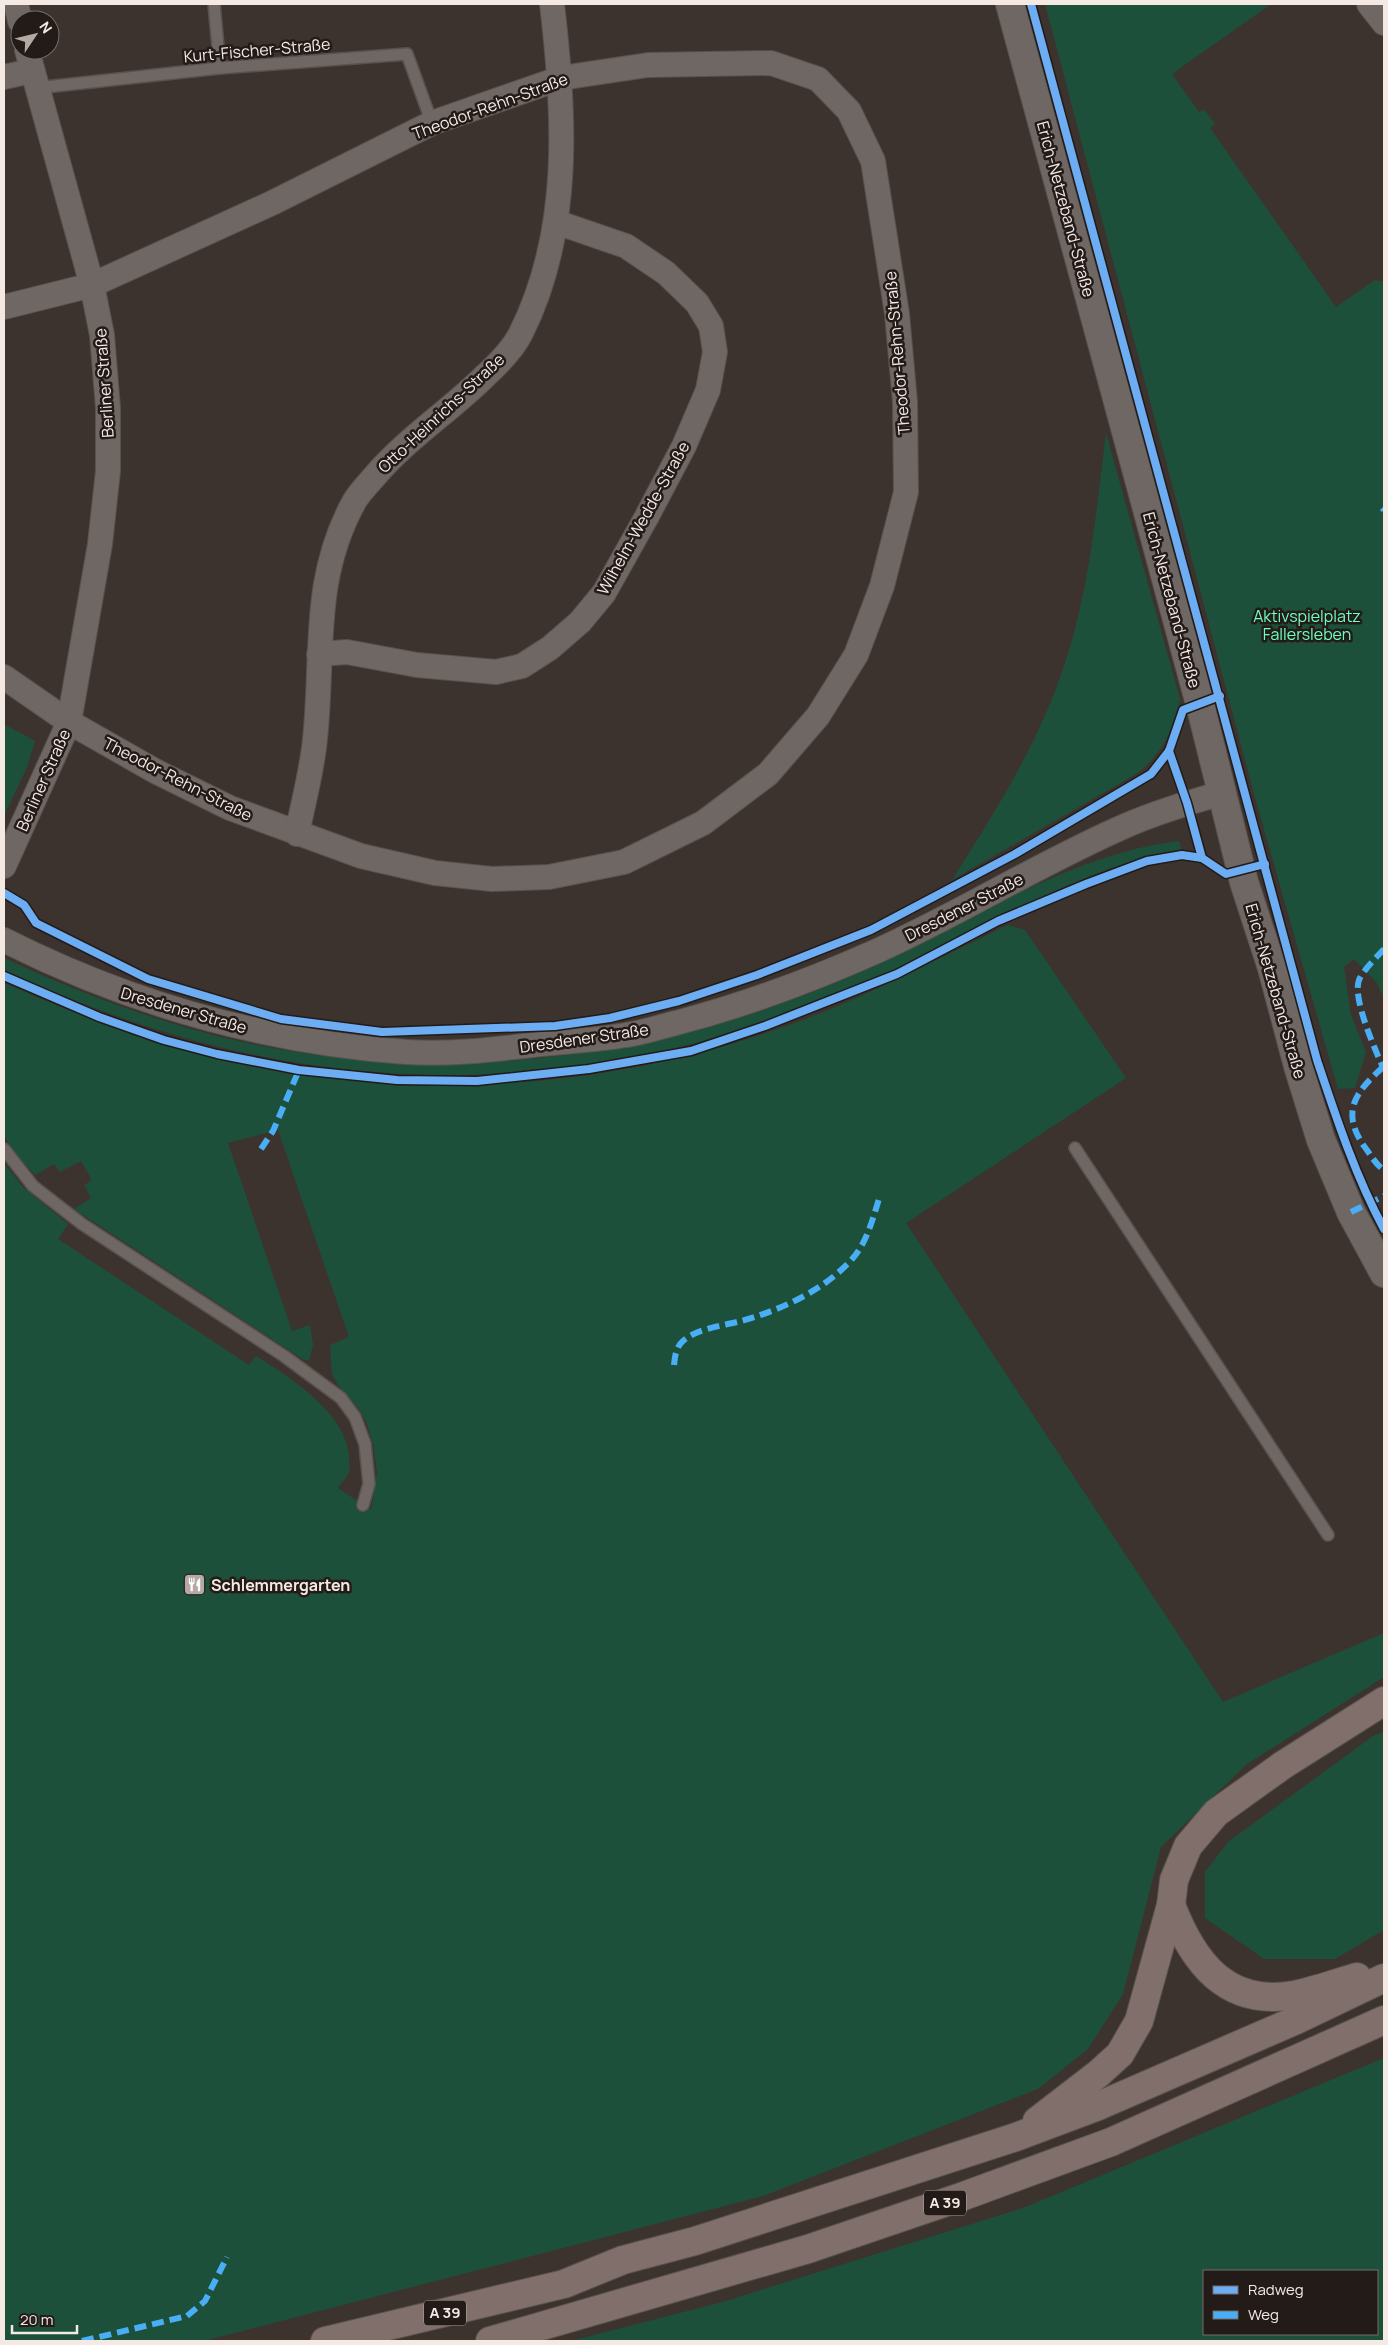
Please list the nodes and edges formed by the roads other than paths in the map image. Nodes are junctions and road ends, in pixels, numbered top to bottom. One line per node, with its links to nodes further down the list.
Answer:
1 (214, 4): 6 (lane)
2 (552, 4): 9 (street, Otto-Heinrichs-Straße)
3 (1010, 4): 17 (street, Erich-Netzeband-Straße)
4 (1369, 4): 5 (street)
5 (1384, 23)
6 (220, 68): 7 (lane, Kurt-Fischer-Straße); 10 (lane, Kurt-Fischer-Straße)
7 (31, 70): 8 (street); 12 (street, Berliner Straße)
8 (4, 77)
9 (561, 78): 10 (street, Theodor-Rehn-Straße); 11 (street, Otto-Heinrichs-Straße); 18 (street, Theodor-Rehn-Straße)
10 (432, 123): 12 (street, Theodor-Rehn-Straße)
11 (556, 222): 14 (street, Otto-Heinrichs-Straße); 14 (street, Wilhelm-Wedde-Straße)
12 (92, 285): 13 (street, Theodor-Rehn-Straße); 16 (street, Berliner Straße)
13 (4, 307)
14 (319, 654): 18 (street, Otto-Heinrichs-Straße)
15 (4, 677): 16 (street, Berliner Straße)
16 (69, 722): 18 (street, Theodor-Rehn-Straße); 19 (street, Berliner Straße)
17 (1223, 793): 20 (street, Dresdener Straße); 23 (street, Erich-Netzeband-Straße)
18 (297, 834)
19 (4, 866)
20 (4, 940)
21 (1075, 1148): 25 (lane)
22 (4, 1149): 24 (lane)
23 (1384, 1273)
24 (363, 1505)
25 (1328, 1535)
26 (1384, 1701): 27 (highway)
27 (1172, 1905): 28 (highway); 31 (highway)
28 (1384, 1969)
29 (1384, 1978): 31 (highway, A 39)
30 (1384, 2020): 33 (highway, A 39)
31 (1016, 2137): 32 (highway, A 39)
32 (325, 2341)
33 (490, 2341)

